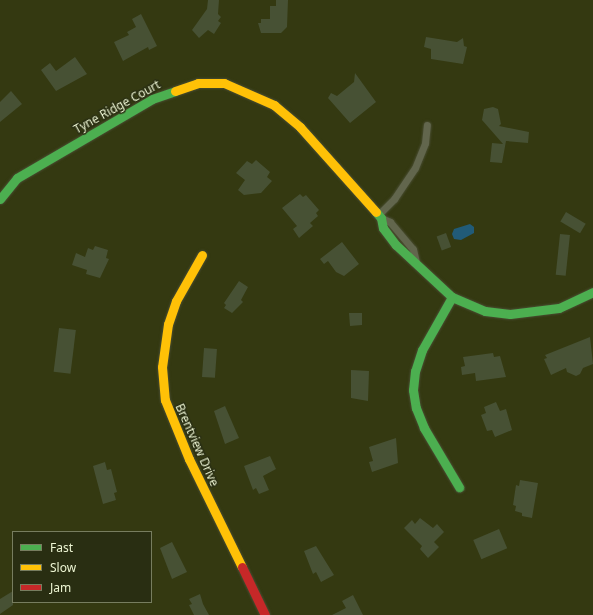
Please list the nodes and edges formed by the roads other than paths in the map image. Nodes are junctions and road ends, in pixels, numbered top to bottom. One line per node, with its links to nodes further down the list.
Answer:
1 (427, 124): 3 (street)
2 (0, 199): 3 (street, Tyne Ridge Court)
3 (380, 216): 6 (street, Tyne Ridge Court)
4 (202, 255): 8 (street, Brentview Drive)
5 (593, 292): 6 (street)
6 (452, 297): 7 (street)
7 (459, 487)
8 (265, 615)

